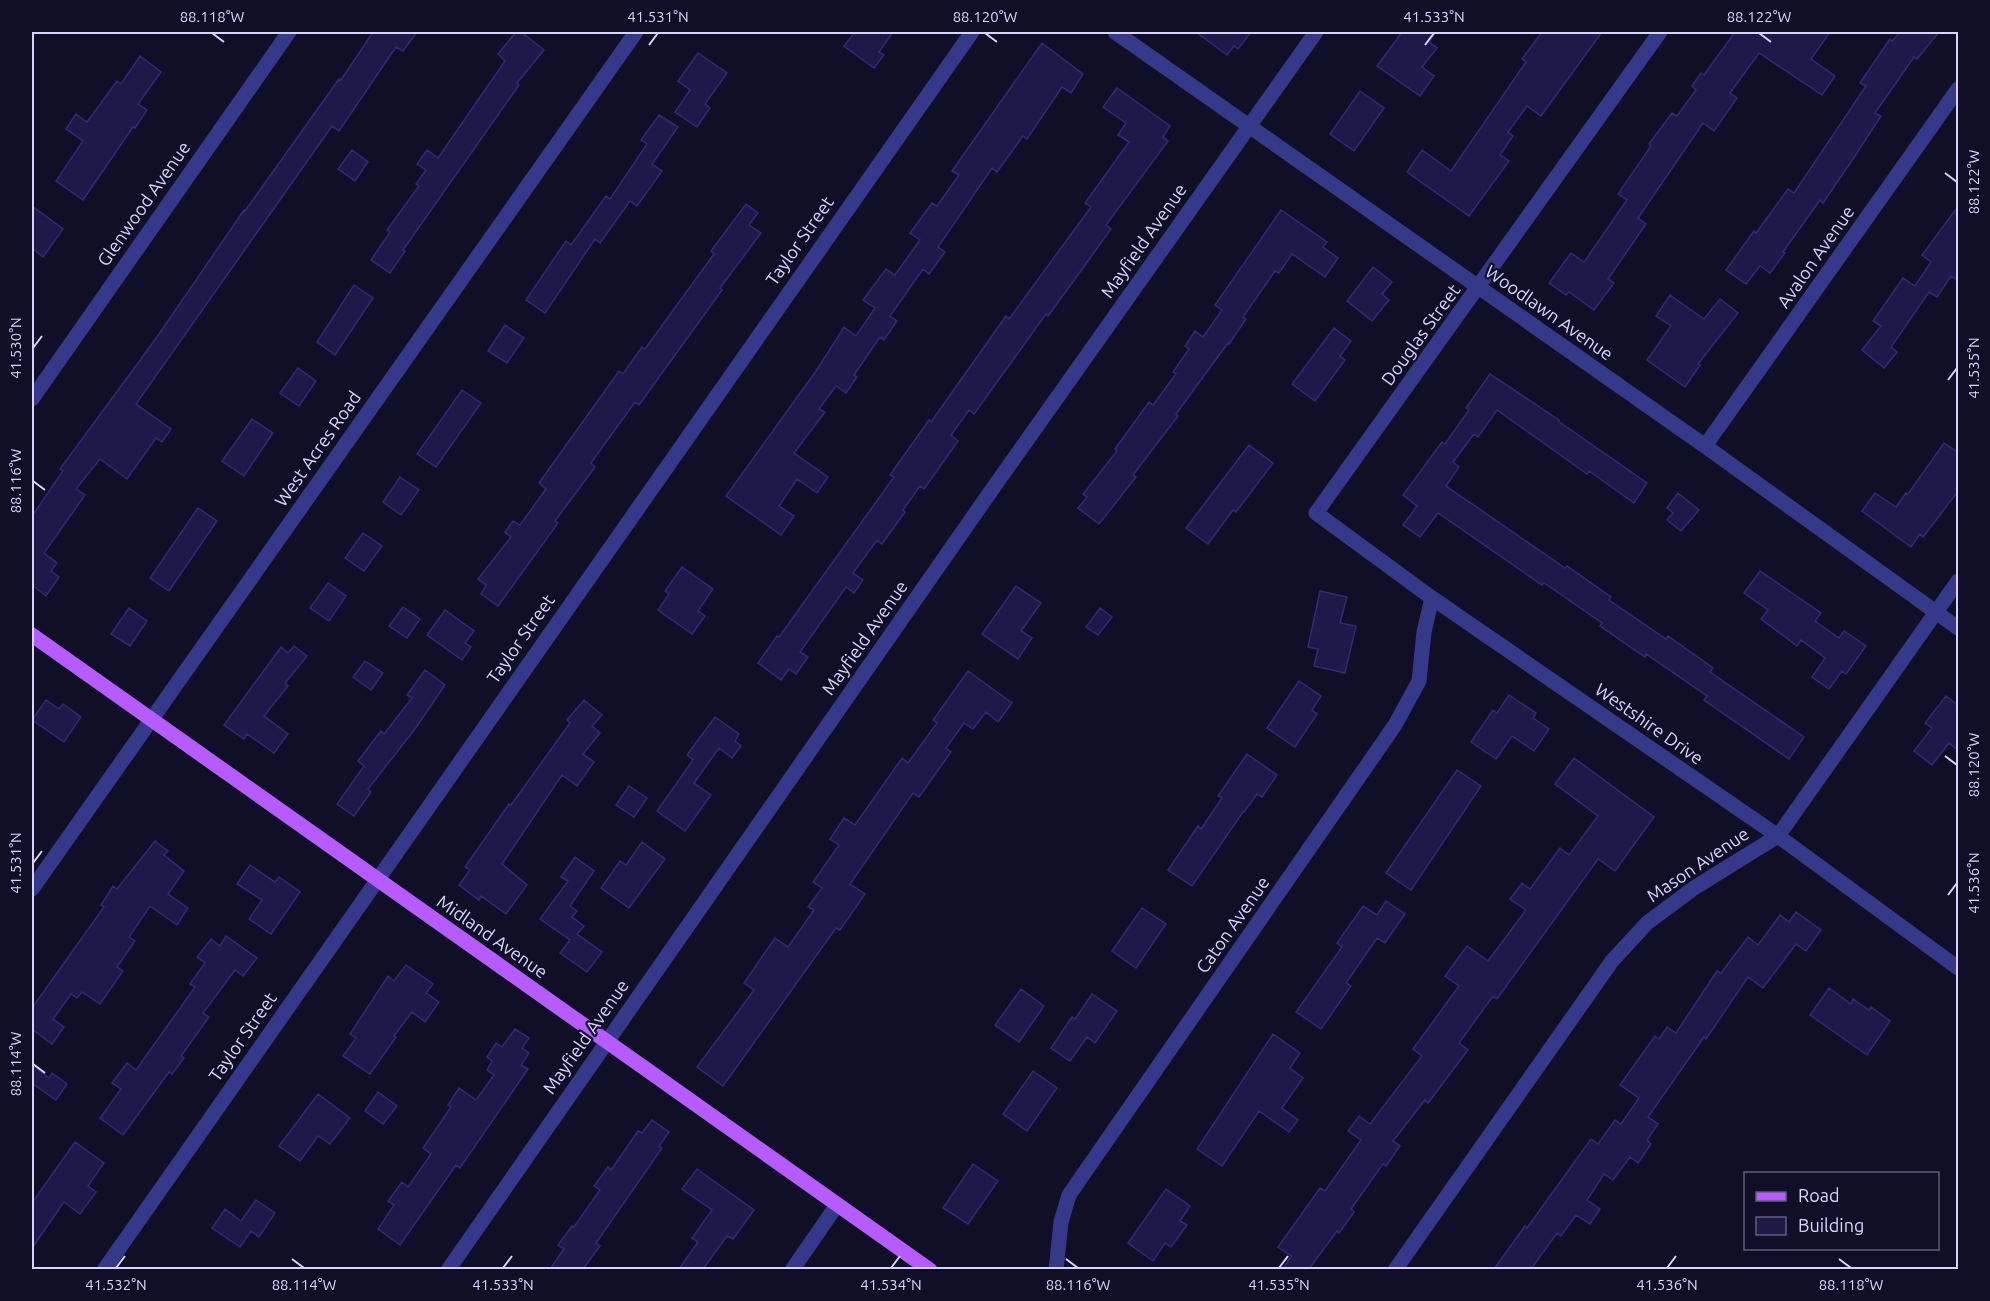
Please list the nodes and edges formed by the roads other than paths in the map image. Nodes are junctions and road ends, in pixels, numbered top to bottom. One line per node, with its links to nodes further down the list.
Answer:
1 (289, 32): 10 (street, Glenwood Avenue)
2 (636, 32): 18 (street, West Acres Road)
3 (972, 32): 20 (street, Taylor Street)
4 (1115, 32): 8 (street, Woodlawn Avenue)
5 (1316, 32): 8 (street, Mayfield Avenue)
6 (1660, 32): 9 (street, Douglas Street)
7 (1959, 89): 11 (street, Avalon Avenue)
8 (1250, 125): 9 (street, Woodlawn Avenue); 23 (street, Mayfield Avenue)
9 (1478, 288): 11 (street, Woodlawn Avenue); 12 (street, Douglas Street)
10 (32, 399)
11 (1705, 446): 15 (street, Woodlawn Avenue)
12 (1316, 513): 14 (street, Westshire Drive)
13 (1959, 581): 15 (street, Mason Avenue)
14 (1432, 598): 19 (street, Westshire Drive); 29 (street, Caton Avenue)
15 (1936, 613): 16 (street, Woodlawn Avenue); 19 (street, Mason Avenue)
16 (1959, 628)
17 (32, 636): 18 (main road, Midland Avenue)
18 (151, 720): 20 (main road, Midland Avenue); 21 (street, West Acres Road)
19 (1778, 836): 22 (street, Westshire Drive); 30 (street, Mason Avenue)
20 (376, 879): 23 (main road, Midland Avenue); 25 (street, Taylor Street)
21 (32, 889)
22 (1959, 968)
23 (606, 1042): 24 (main road, Midland Avenue); 26 (street, Mayfield Avenue)
24 (837, 1205): 27 (street); 28 (main road, Midland Avenue)
25 (104, 1269)
26 (448, 1269)
27 (792, 1269)
28 (930, 1269)
29 (1056, 1269)
30 (1395, 1269)

